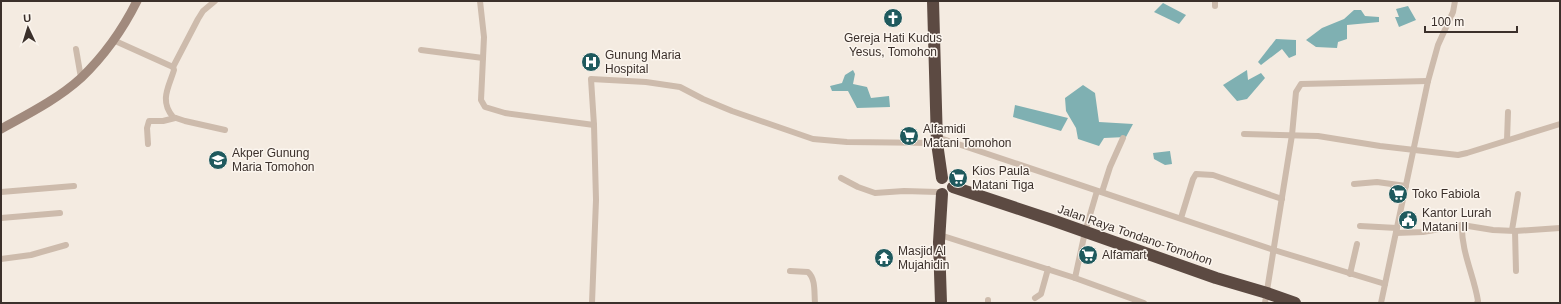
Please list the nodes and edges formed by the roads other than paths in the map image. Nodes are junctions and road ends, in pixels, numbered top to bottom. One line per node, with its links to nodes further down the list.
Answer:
1 (137, 1): 6 (main road)
2 (215, 1): 10 (street)
3 (480, 1): 9 (street)
4 (933, 1): 22 (highway)
5 (1455, 1): 12 (street)
6 (113, 40): 10 (street); 11 (main road)
7 (76, 49): 11 (street)
8 (421, 50): 9 (street)
9 (483, 58): 16 (street)
10 (173, 67): 14 (street)
11 (81, 78): 17 (main road)
12 (1428, 81): 20 (street); 25 (street)
13 (1508, 112): 23 (street)
14 (174, 118): 18 (street); 24 (street)
15 (1560, 124): 23 (street)
16 (594, 125): 22 (street); 59 (street)
17 (1, 129)
18 (225, 130)
19 (1244, 134): 20 (street)
20 (1292, 135): 25 (street); 36 (street)
21 (1123, 138): 33 (street)
22 (937, 140): 27 (highway); 33 (street)
23 (1507, 140): 25 (street)
24 (148, 144)
25 (1412, 150): 30 (street)
26 (841, 178): 34 (street)
27 (942, 178): 31 (highway); 34 (highway)
28 (1354, 184): 30 (street)
29 (74, 186): 32 (street)
30 (1406, 186): 44 (street)
31 (952, 187): 34 (highway); 45 (highway, Jalan Raya Tondano-Tomohon)
32 (1, 192)
33 (1100, 192): 39 (street); 45 (street)
34 (940, 193): 46 (highway)
35 (1518, 194): 43 (street)
36 (1282, 199): 39 (street); 49 (street)
37 (60, 213): 38 (street)
38 (1, 218)
39 (1181, 218): 49 (street)
40 (1462, 225): 43 (street); 44 (street); 65 (street)
41 (1360, 226): 44 (street)
42 (1560, 228): 43 (street)
43 (1513, 230): 53 (street)
44 (1397, 231): 56 (street)
45 (1085, 232): 55 (street); 58 (highway, Jalan Raya Tondano-Tomohon)
46 (940, 235): 51 (street); 61 (highway)
47 (1357, 244): 54 (street)
48 (66, 245): 50 (street)
49 (1274, 250): 54 (street); 58 (street)
50 (1, 259)
51 (1048, 269): 55 (street); 57 (street)
52 (790, 271): 60 (street)
53 (1516, 271)
54 (1350, 274): 56 (street)
55 (1075, 278): 62 (street)
56 (1385, 284): 64 (street)
57 (1034, 298)
58 (1266, 298): 63 (highway, Jalan Raya Tondano-Tomohon)
59 (592, 303)
60 (815, 303)
61 (941, 303)
62 (1144, 303)
63 (1295, 303)
64 (1380, 303)
65 (1478, 303)

